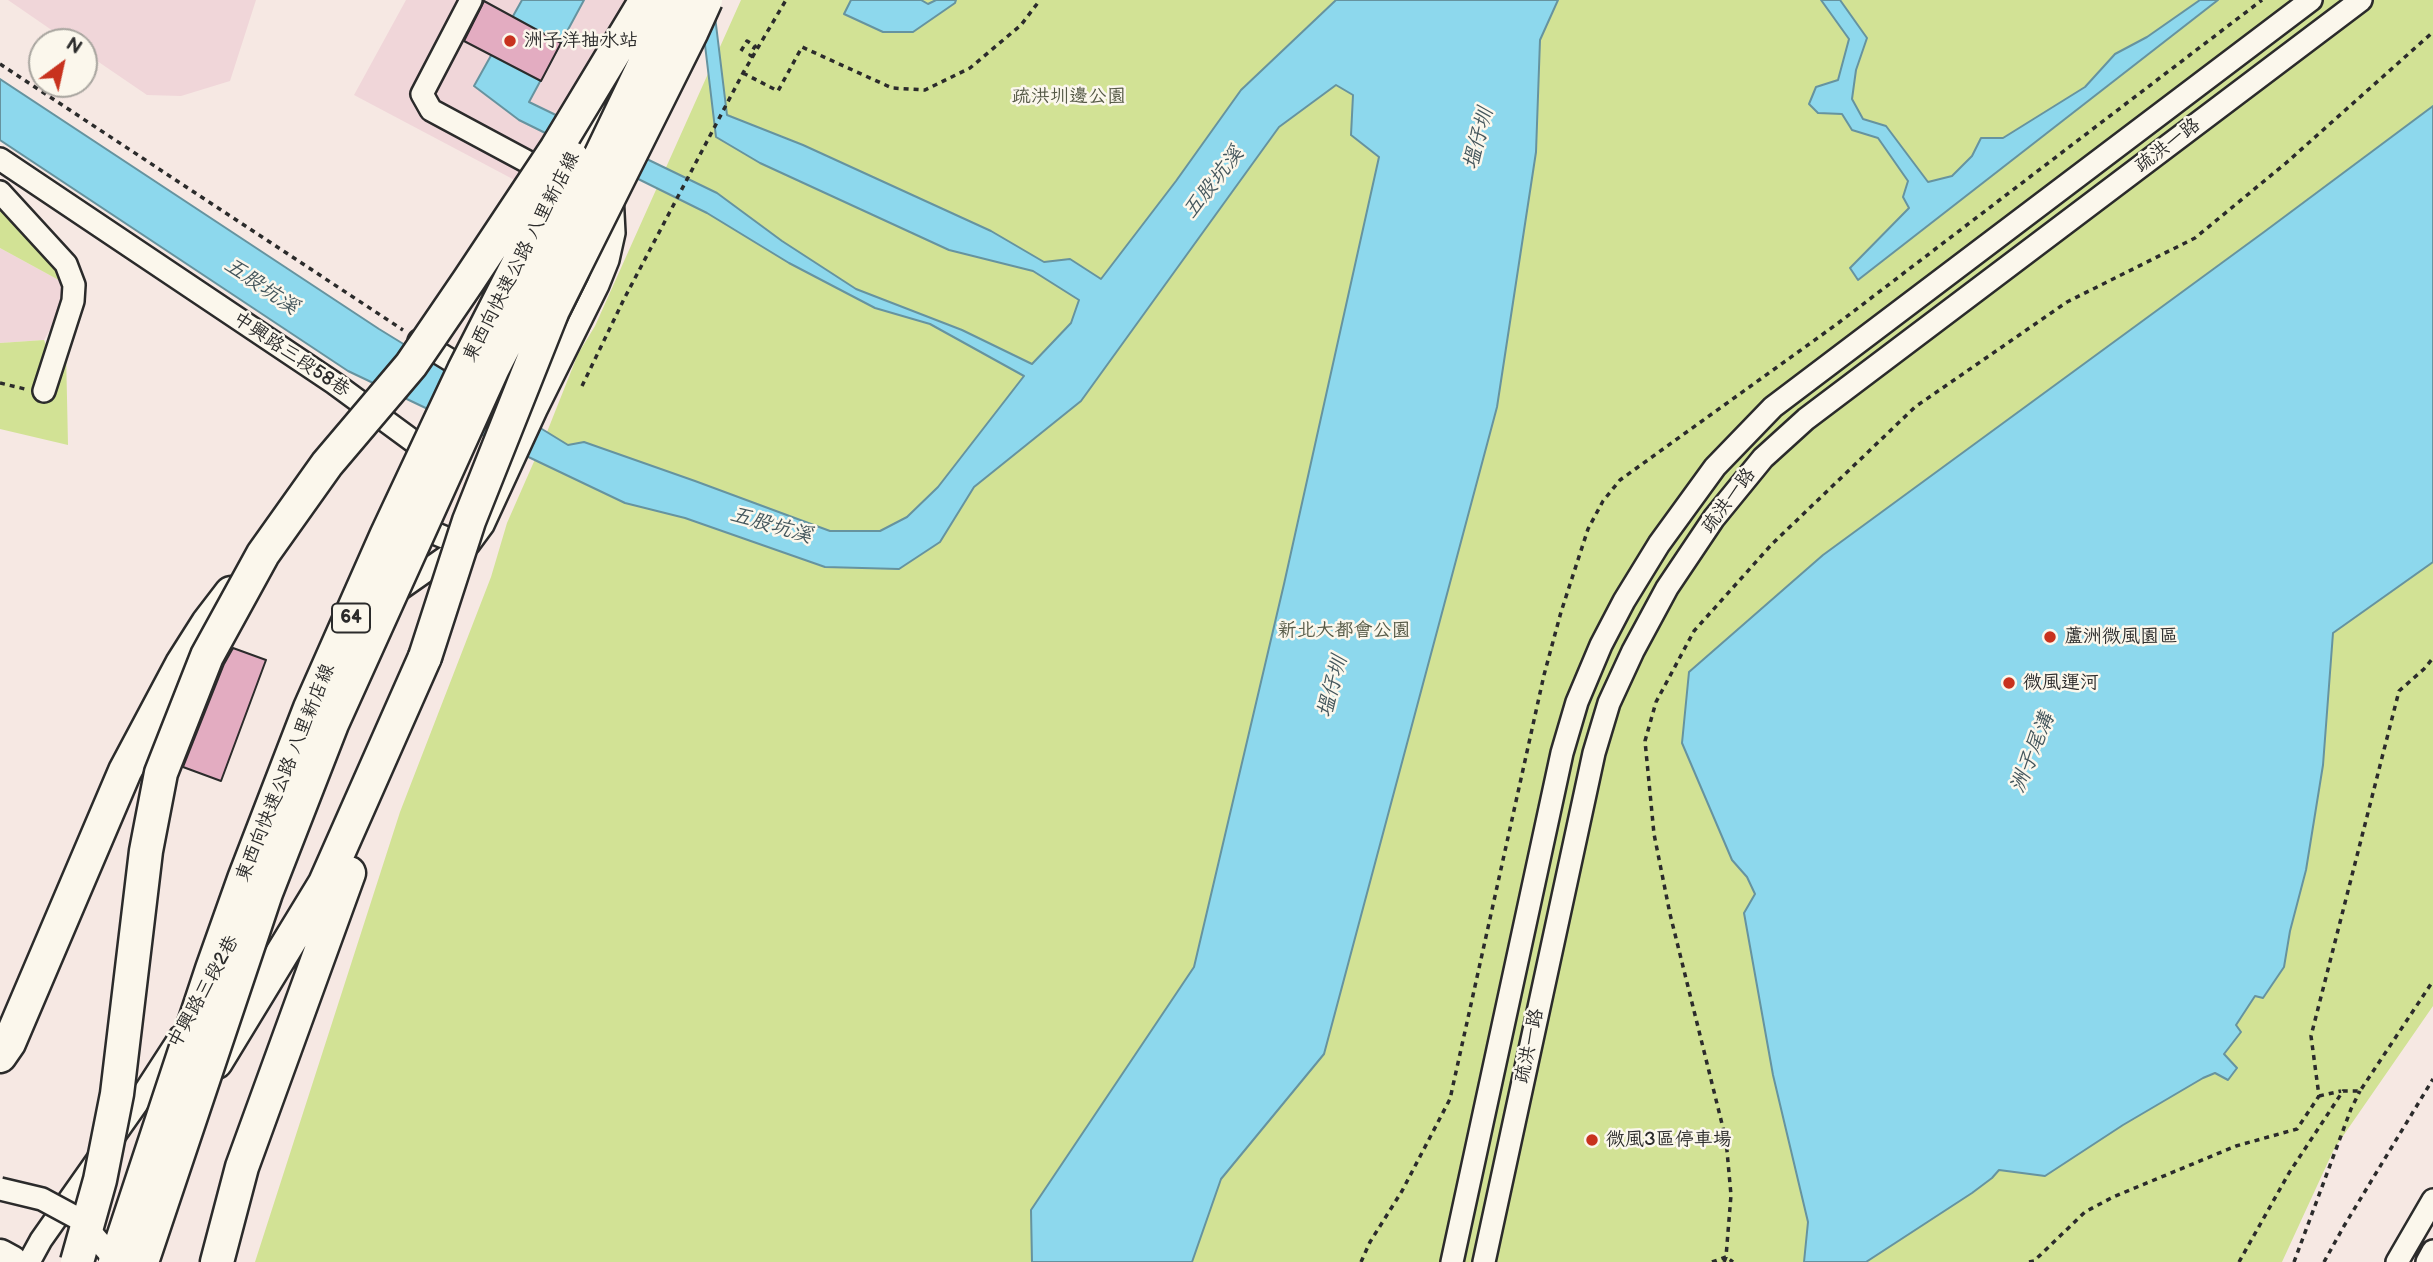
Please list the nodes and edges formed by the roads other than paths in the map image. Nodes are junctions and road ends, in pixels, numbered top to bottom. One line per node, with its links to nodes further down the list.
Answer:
1 (471, 0): 10 (street)
2 (648, 0): 19 (highway, bridge); 31 (highway, 東西向快速公路 八里新店線 / 64, bridge)
3 (661, 0): 8 (street)
4 (677, 0): 32 (highway, 東西向快速公路 八里新店線 / 64, bridge)
5 (706, 0): 21 (highway, bridge)
6 (2311, 0): 34 (street, 疏洪一路)
7 (2361, 0): 35 (street, 疏洪一路)
8 (603, 111): 10 (street); 12 (street)
9 (0, 159): 17 (street, 中興路三段58巷)
10 (567, 182): 12 (street); 13 (street)
11 (0, 192): 16 (street)
12 (614, 206): 14 (street)
13 (535, 255): 14 (street); 15 (street)
14 (598, 285): 18 (street)
15 (419, 341)
16 (44, 391)
17 (404, 520): 18 (street); 20 (street, 中興路三段58巷)
18 (463, 545): 20 (street)
19 (263, 554): 22 (highway, bridge); 29 (highway, bridge)
20 (359, 617): 28 (street, 中興路三段2巷)
21 (425, 657): 30 (highway); 33 (highway)
22 (0, 1056)
23 (0, 1189): 31 (street, bridge)
24 (2433, 1200): 36 (street)
25 (2433, 1251): 37 (street)
26 (0, 1256): 27 (highway)
27 (11, 1262)
28 (29, 1262)
29 (77, 1262)
30 (87, 1262)
31 (116, 1262)
32 (142, 1262)
33 (217, 1262)
34 (1452, 1262)
35 (1484, 1262)
36 (2397, 1262)
37 (2427, 1262)

